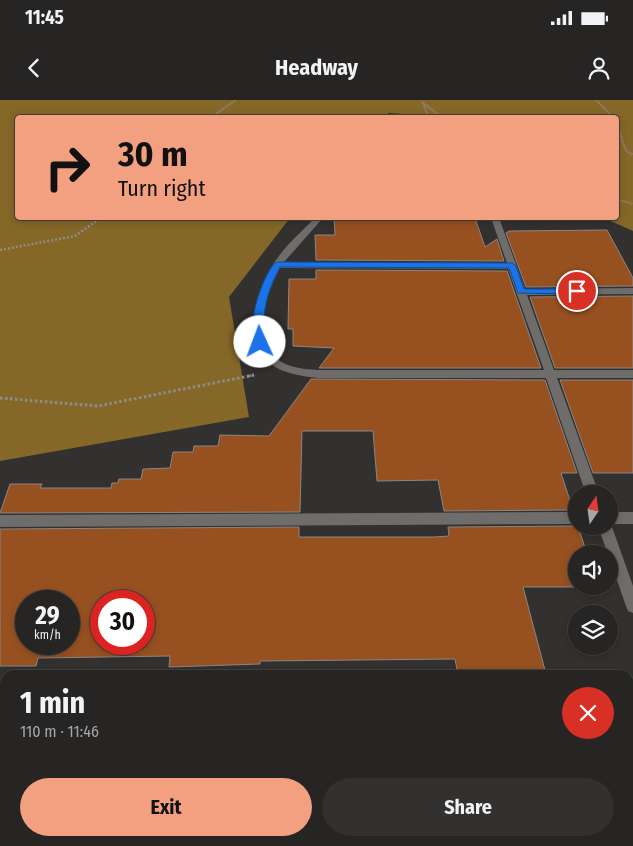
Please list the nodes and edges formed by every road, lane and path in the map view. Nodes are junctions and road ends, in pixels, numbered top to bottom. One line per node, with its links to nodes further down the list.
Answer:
1 (236, 100): 4 (path)
2 (596, 100): 7 (path)
3 (422, 101): 5 (path); 6 (path)
4 (214, 115)
5 (428, 115)
6 (439, 115)
7 (611, 115)
8 (619, 129): 9 (path)
9 (633, 155)
10 (619, 199): 11 (path)
11 (633, 204)
12 (97, 220): 15 (path)
13 (317, 220): 16 (street)
14 (497, 220): 17 (street)
15 (0, 250)
16 (277, 265): 17 (street); 20 (street)
17 (512, 266): 19 (street)
18 (633, 291): 19 (street)
19 (521, 292): 22 (street)
20 (287, 368): 22 (street); 23 (path)
21 (633, 374): 22 (street)
22 (550, 375): 24 (street)
23 (0, 398)
24 (590, 485)
25 (568, 518): 28 (street)
26 (618, 518): 27 (street)
27 (633, 518)
28 (0, 521)
29 (608, 535): 30 (street)
30 (633, 606)

